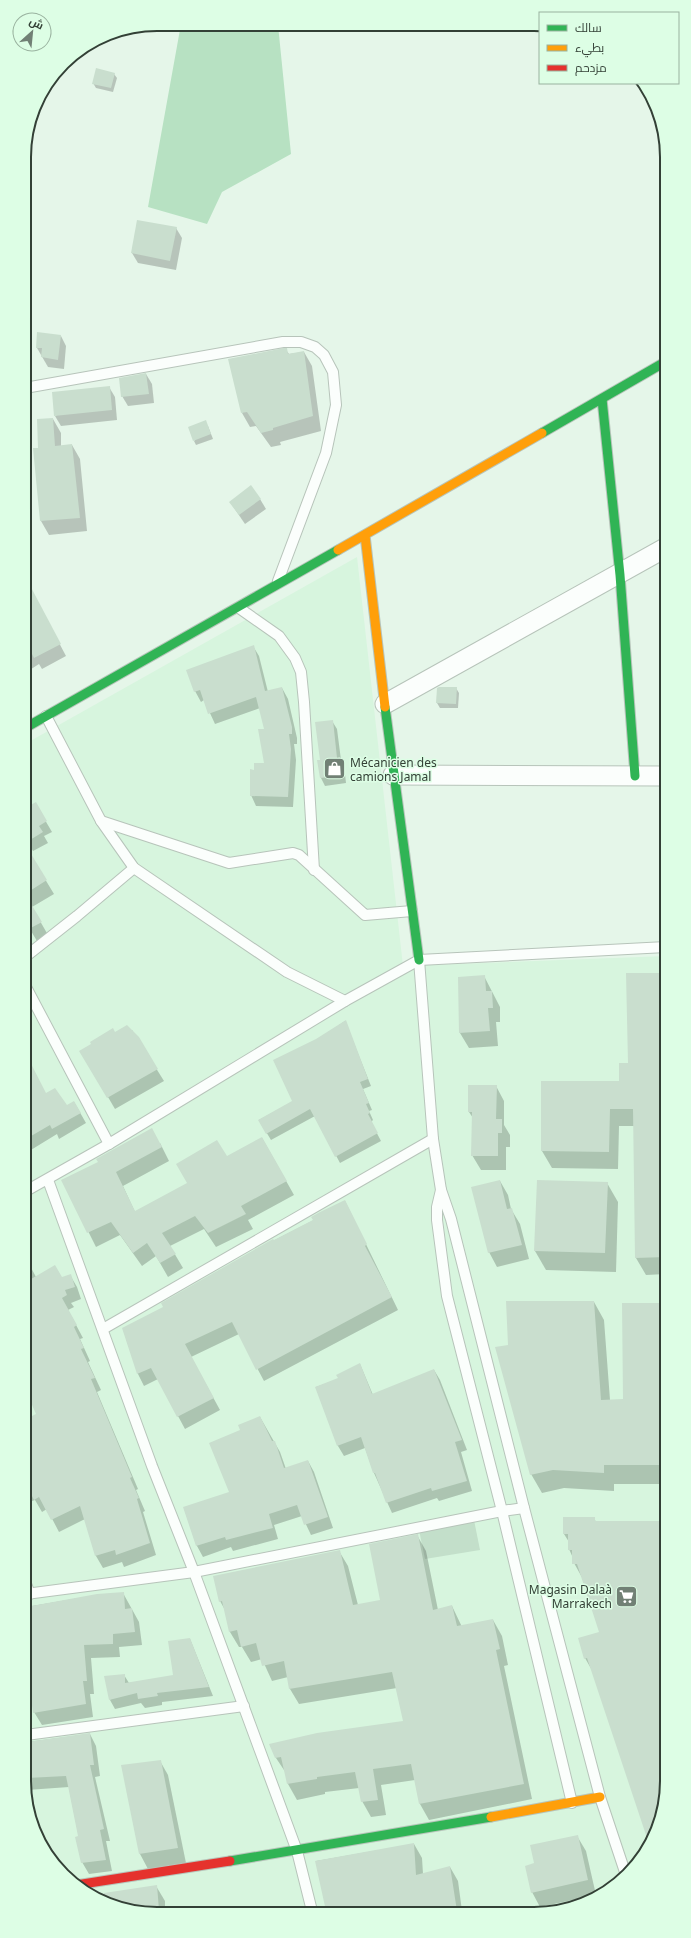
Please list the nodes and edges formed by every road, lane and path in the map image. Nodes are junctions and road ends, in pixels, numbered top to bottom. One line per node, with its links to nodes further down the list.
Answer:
1 (660, 365): 3 (street)
2 (31, 387): 7 (lane)
3 (602, 398): 4 (street); 6 (street)
4 (365, 535): 7 (street); 9 (street)
5 (660, 551): 6 (street)
6 (620, 575): 9 (street); 13 (street)
7 (276, 586): 8 (street)
8 (239, 608): 10 (street); 17 (lane)
9 (385, 704): 12 (street)
10 (46, 716): 11 (street); 15 (lane)
11 (31, 725)
12 (393, 775): 13 (street); 18 (street)
13 (635, 776): 14 (street)
14 (660, 776)
15 (101, 821): 16 (lane); 17 (lane)
16 (134, 868): 20 (lane); 23 (lane)
17 (314, 870): 18 (lane)
18 (412, 911): 21 (street)
19 (660, 947): 21 (lane)
20 (31, 952)
21 (419, 960): 23 (lane); 24 (lane)
22 (31, 994): 25 (lane)
23 (345, 1001): 25 (lane)
24 (433, 1139): 28 (lane); 29 (lane)
25 (108, 1144): 26 (lane)
26 (48, 1180): 27 (lane); 29 (lane)
27 (31, 1188)
28 (441, 1190): 30 (lane); 31 (lane)
29 (103, 1329): 32 (lane)
30 (524, 1508): 31 (lane); 36 (lane)
31 (502, 1511): 32 (lane); 37 (lane)
32 (194, 1572): 33 (lane); 34 (lane)
33 (31, 1594)
34 (244, 1706): 35 (lane); 38 (lane)
35 (31, 1734)
36 (600, 1797): 37 (street); 39 (lane)
37 (572, 1803): 38 (street)
38 (297, 1852): 40 (street); 41 (lane)
39 (624, 1869)
40 (84, 1884)
41 (311, 1907)

